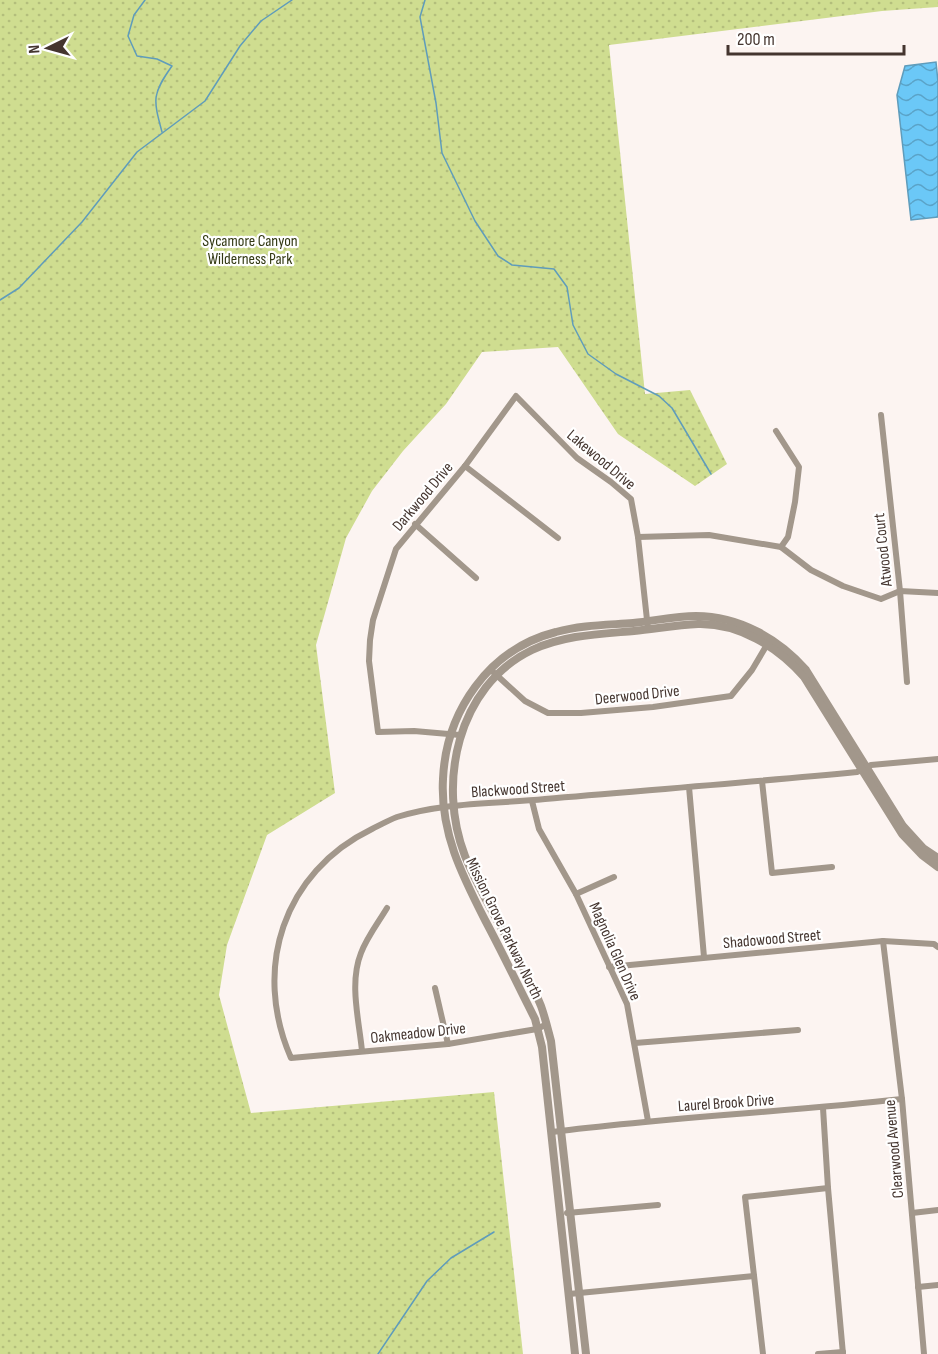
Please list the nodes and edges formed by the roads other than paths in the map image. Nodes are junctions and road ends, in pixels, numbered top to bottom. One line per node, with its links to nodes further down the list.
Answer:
1 (516, 396): 4 (street, Darkwood Drive); 6 (street, Lakewood Drive)
2 (880, 415): 10 (street, Atwood Court)
3 (776, 431): 8 (street)
4 (465, 466): 5 (street, Darkwood Drive); 7 (street)
5 (415, 524): 9 (street); 16 (street, Darkwood Drive)
6 (638, 537): 8 (street); 12 (street, Lakewood Drive)
7 (558, 538)
8 (781, 548): 10 (street)
9 (476, 579)
10 (900, 591): 11 (street); 15 (street, Atwood Court)
11 (938, 592)
12 (647, 625): 13 (street, Mission Grove Parkway North); 14 (street, Mission Grove Parkway North)
13 (769, 642): 14 (street, Deerwood Drive); 18 (street, Mission Grove Parkway North)
14 (494, 673): 16 (street, Mission Grove Parkway North)
15 (907, 682)
16 (456, 734): 22 (street, Mission Grove Parkway North); 23 (street, Mission Grove Parkway North)
17 (938, 759): 18 (street, Blackwood Street)
18 (864, 768): 19 (street, Blackwood Street); 24 (street, Mission Grove Parkway North); 26 (street, Mission Grove Parkway North)
19 (762, 782): 20 (street, Blackwood Street); 25 (street)
20 (688, 787): 21 (street, Blackwood Street); 32 (street)
21 (532, 801): 22 (street, Blackwood Street); 28 (street, Magnolia Glen Drive)
22 (454, 806): 23 (street, Blackwood Street); 35 (street, Mission Grove Parkway North)
23 (444, 808): 36 (street, Mission Grove Parkway North); 41 (street, Blackwood Street)
24 (938, 858)
25 (832, 867)
26 (938, 867)
27 (614, 877): 28 (street)
28 (576, 894): 33 (street, Magnolia Glen Drive)
29 (387, 909): 40 (street)
30 (883, 941): 31 (street, Shadowood Street); 32 (street, Shadowood Street); 42 (street, Clearwood Avenue)
31 (938, 947)
32 (704, 957): 33 (street, Shadowood Street)
33 (609, 967): 38 (street, Magnolia Glen Drive)
34 (435, 988): 39 (street)
35 (545, 1025): 36 (street, Oakmeadow Drive); 45 (street, Mission Grove Parkway North)
36 (537, 1029): 39 (street, Oakmeadow Drive); 46 (street, Mission Grove Parkway North)
37 (798, 1030): 38 (street)
38 (635, 1043): 44 (street, Magnolia Glen Drive)
39 (448, 1044): 40 (street, Oakmeadow Drive)
40 (362, 1051): 41 (street, Oakmeadow Drive)
41 (291, 1058)
42 (902, 1099): 43 (street, Laurel Brook Drive); 51 (street, Clearwood Avenue)
43 (823, 1108): 44 (street, Laurel Brook Drive); 47 (street)
44 (648, 1121): 45 (street, Laurel Brook Drive)
45 (562, 1131): 46 (street, Laurel Brook Drive); 50 (street, Mission Grove Parkway North)
46 (552, 1132): 52 (street, Mission Grove Parkway North)
47 (828, 1188): 53 (street); 58 (street)
48 (658, 1205): 50 (street)
49 (938, 1210): 51 (street)
50 (571, 1213): 52 (street); 56 (street, Mission Grove Parkway North)
51 (912, 1213): 55 (street, Clearwood Avenue)
52 (561, 1214): 57 (street, Mission Grove Parkway North)
53 (754, 1276): 56 (street); 61 (street)
54 (938, 1285): 55 (street)
55 (918, 1287): 63 (street, Clearwood Avenue)
56 (579, 1293): 57 (street); 60 (street, Mission Grove Parkway North)
57 (569, 1294): 59 (street, Mission Grove Parkway North)
58 (843, 1353): 62 (street)
59 (575, 1354)
60 (585, 1354)
61 (763, 1354)
62 (819, 1354)
63 (924, 1354)

